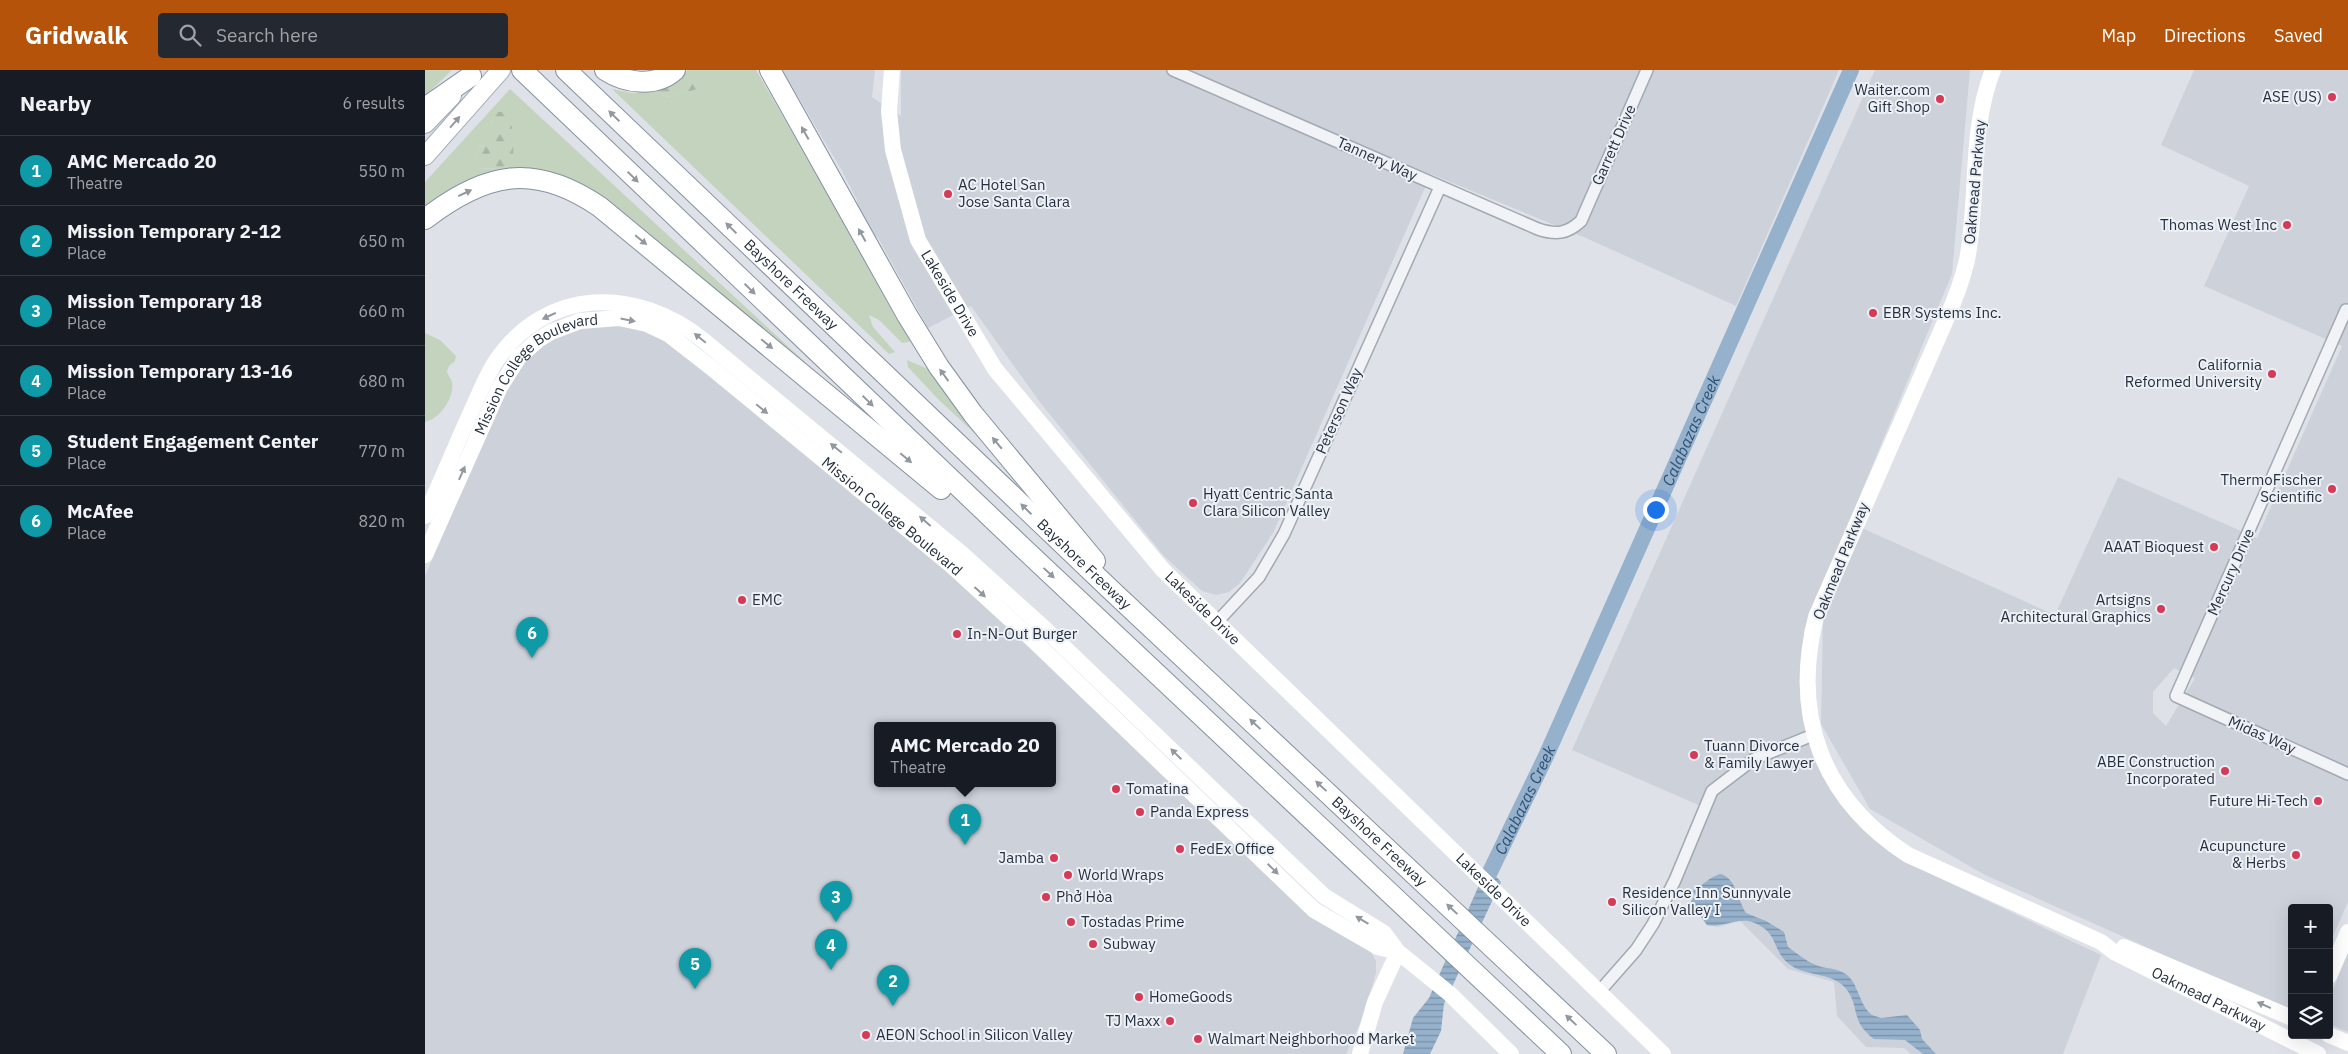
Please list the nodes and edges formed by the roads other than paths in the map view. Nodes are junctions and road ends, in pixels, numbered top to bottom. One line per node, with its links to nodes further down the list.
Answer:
1 (503, 70): 11 (main road); 15 (highway)
2 (522, 70): 15 (highway, Bayshore Freeway)
3 (566, 70): 23 (highway, Bayshore Freeway, one-way to 3)
4 (605, 70): 5 (highway)
5 (675, 70)
6 (770, 70): 23 (highway, one-way to 6)
7 (891, 70): 24 (street, Lakeside Drive)
8 (1173, 70): 16 (street, Tannery Way)
9 (1647, 70): 18 (street, Garrett Drive)
10 (1993, 70): 26 (street, Oakmead Parkway)
11 (477, 78): 12 (highway); 13 (main road); 14 (main road, one-way to 11)
12 (425, 108)
13 (425, 124)
14 (425, 156)
15 (613, 158): 21 (highway, Bayshore Freeway, one-way to 21)
16 (1440, 187): 18 (street, Tannery Way); 24 (street, Peterson Way)
17 (425, 219): 21 (highway, one-way to 21)
18 (1581, 221)
19 (2347, 311): 25 (street, Mercury Drive)
20 (425, 516): 30 (street, Mission College Boulevard, one-way to 20)
21 (1023, 548): 39 (highway, Bayshore Freeway, one-way to 39)
22 (425, 555): 30 (street, Mission College Boulevard, one-way to 30)
23 (1112, 591): 40 (highway, Bayshore Freeway, one-way to 23)
24 (1217, 622): 32 (street, Lakeside Drive)
25 (2176, 696): 27 (street, Midas Way)
26 (1813, 735): 29 (street, Oakmead Parkway); 32 (street)
27 (2348, 774)
28 (2348, 932): 31 (street)
29 (2101, 942): 33 (street, Oakmead Parkway, one-way to 29); 36 (street, Oakmead Parkway)
30 (1398, 952): 37 (street); 38 (street)
31 (2333, 967)
32 (1599, 992): 41 (street, Lakeside Drive)
33 (2288, 1016)
34 (2333, 1037): 35 (street)
35 (2348, 1043)
36 (2299, 1045): 42 (street, Oakmead Parkway)
37 (1360, 1054)
38 (1511, 1054)
39 (1561, 1054)
40 (1606, 1054)
41 (1663, 1054)
42 (2318, 1054)

